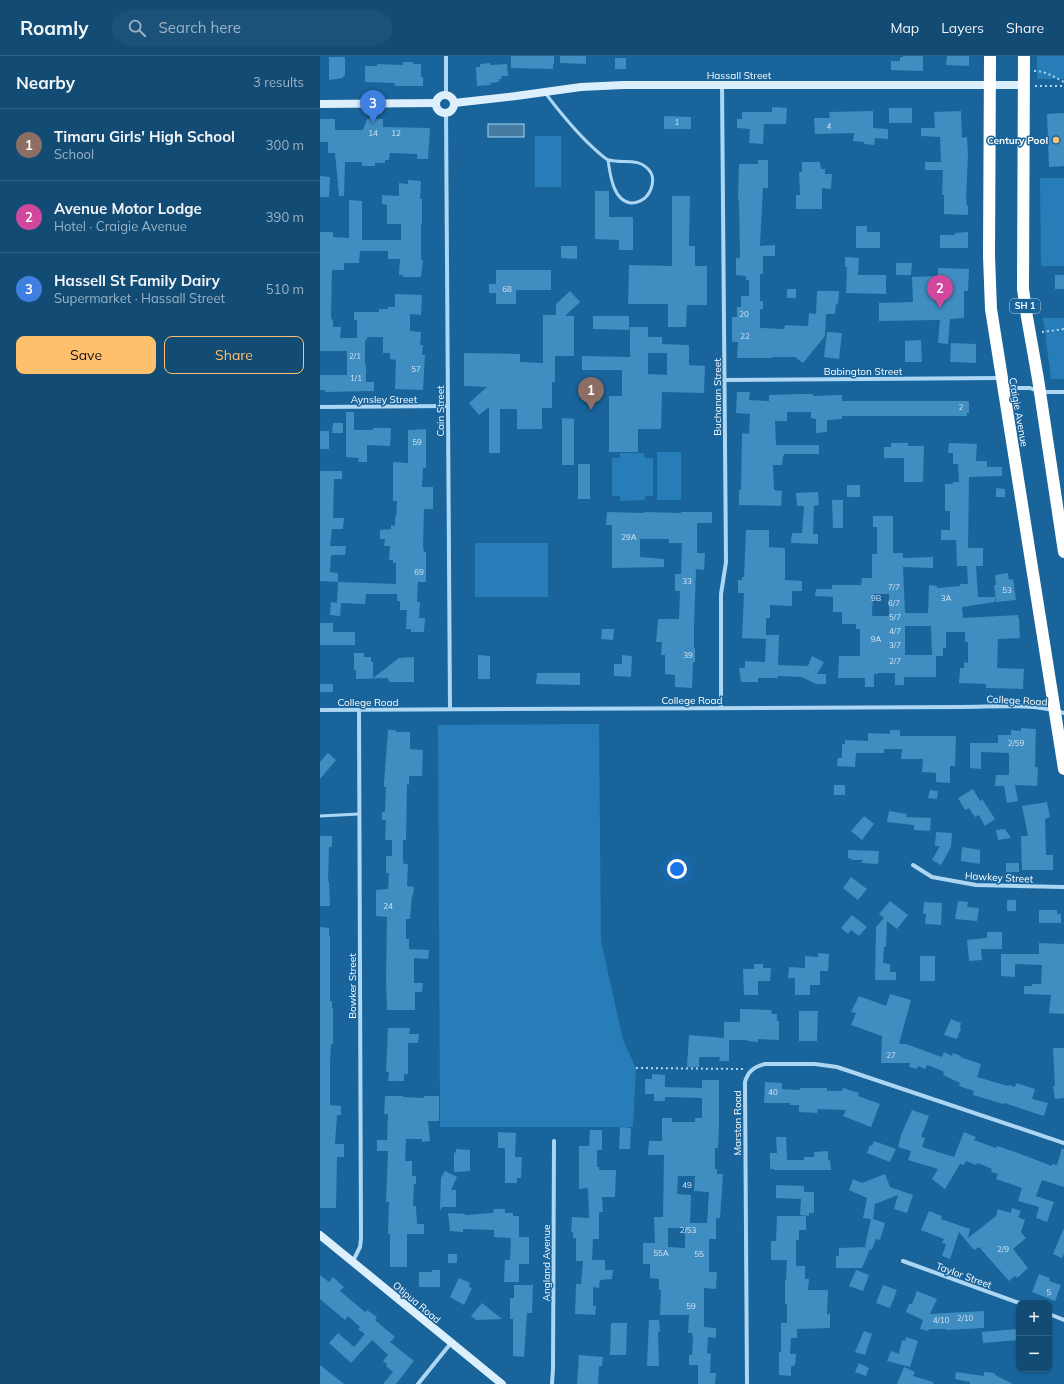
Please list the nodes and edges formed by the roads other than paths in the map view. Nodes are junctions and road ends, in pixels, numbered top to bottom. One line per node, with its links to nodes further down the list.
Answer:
1 (446, 56): 8 (street)
2 (990, 56): 4 (highway, Craigie Avenue)
3 (1024, 56): 6 (highway, SH 1)
4 (990, 84): 5 (street, Hassall Street); 6 (street, Hassall Street); 14 (highway, Craigie Avenue)
5 (722, 85): 7 (street, Hassall Street); 15 (street, Buchanan Street)
6 (1029, 85): 16 (highway, SH 1)
7 (545, 92): 10 (street, Hassall Street); 13 (lane)
8 (446, 94): 9 (street); 10 (street)
9 (436, 103): 11 (street); 12 (street)
10 (454, 103): 12 (street)
11 (320, 104)
12 (446, 112): 18 (street, Cain Street)
13 (608, 160): 13 (lane)
14 (1001, 378): 15 (street, Babington Street); 16 (street); 25 (highway, Craigie Avenue)
15 (725, 380): 21 (street, Buchanan Street)
16 (1040, 392): 17 (street); 20 (highway, SH 1)
17 (1064, 392)
18 (448, 406): 19 (street, Aynsley Street); 22 (street, Cain Street)
19 (320, 407)
20 (1064, 552)
21 (721, 708): 22 (street, College Road); 25 (street, College Road)
22 (450, 709): 24 (street, College Road)
23 (320, 710): 24 (street, College Road)
24 (359, 710): 27 (street, Bowker Street)
25 (1059, 712): 26 (highway, Craigie Avenue)
26 (1064, 770)
27 (359, 814): 28 (lane); 34 (street, Bowker Street)
28 (320, 816)
29 (913, 865): 30 (street, Hawkey Street)
30 (1064, 887)
31 (554, 1141): 42 (street, Angland Avenue)
32 (1064, 1143): 43 (street, Marston Road)
33 (320, 1234): 34 (street, Otipua Road)
34 (353, 1261): 39 (street, Otipua Road)
35 (903, 1261): 36 (street, Taylor Street)
36 (1016, 1302)
37 (1052, 1315): 38 (street)
38 (1064, 1320)
39 (451, 1343): 40 (street); 41 (street, Otipua Road)
40 (418, 1384)
41 (502, 1384)
42 (552, 1384)
43 (747, 1384)

